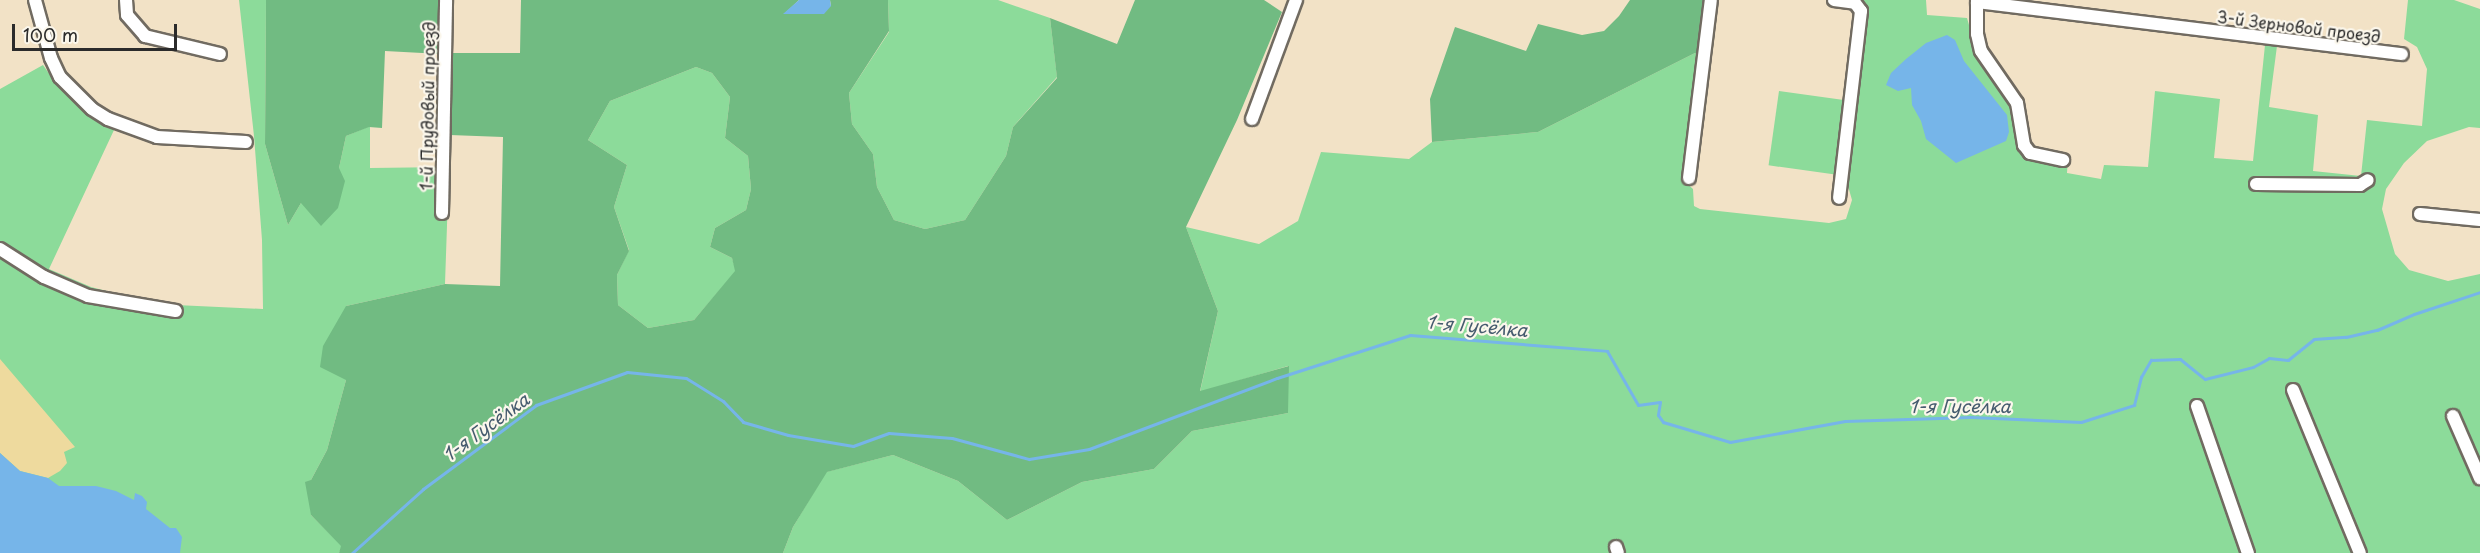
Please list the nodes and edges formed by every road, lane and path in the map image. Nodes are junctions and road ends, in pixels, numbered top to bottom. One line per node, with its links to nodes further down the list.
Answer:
1 (35, 0): 11 (street)
2 (126, 0): 8 (street)
3 (446, 0): 17 (street, 1-й Прудовый проезд)
4 (1296, 0): 10 (street)
5 (1712, 0): 13 (street)
6 (1834, 0): 16 (street)
7 (1977, 1): 9 (street, 3-й Зерновой проезд); 12 (street)
8 (220, 54)
9 (2402, 54)
10 (1252, 119)
11 (246, 142)
12 (2063, 160)
13 (1689, 178)
14 (2368, 180): 15 (street)
15 (2256, 184)
16 (1839, 198)
17 (442, 213)
18 (2420, 214): 19 (street)
19 (2480, 220)
20 (0, 249): 21 (street)
21 (176, 311)
22 (2293, 390): 27 (street)
23 (2197, 406): 26 (street)
24 (2453, 416): 25 (street)
25 (2480, 478)
26 (2248, 553)
27 (2360, 553)

